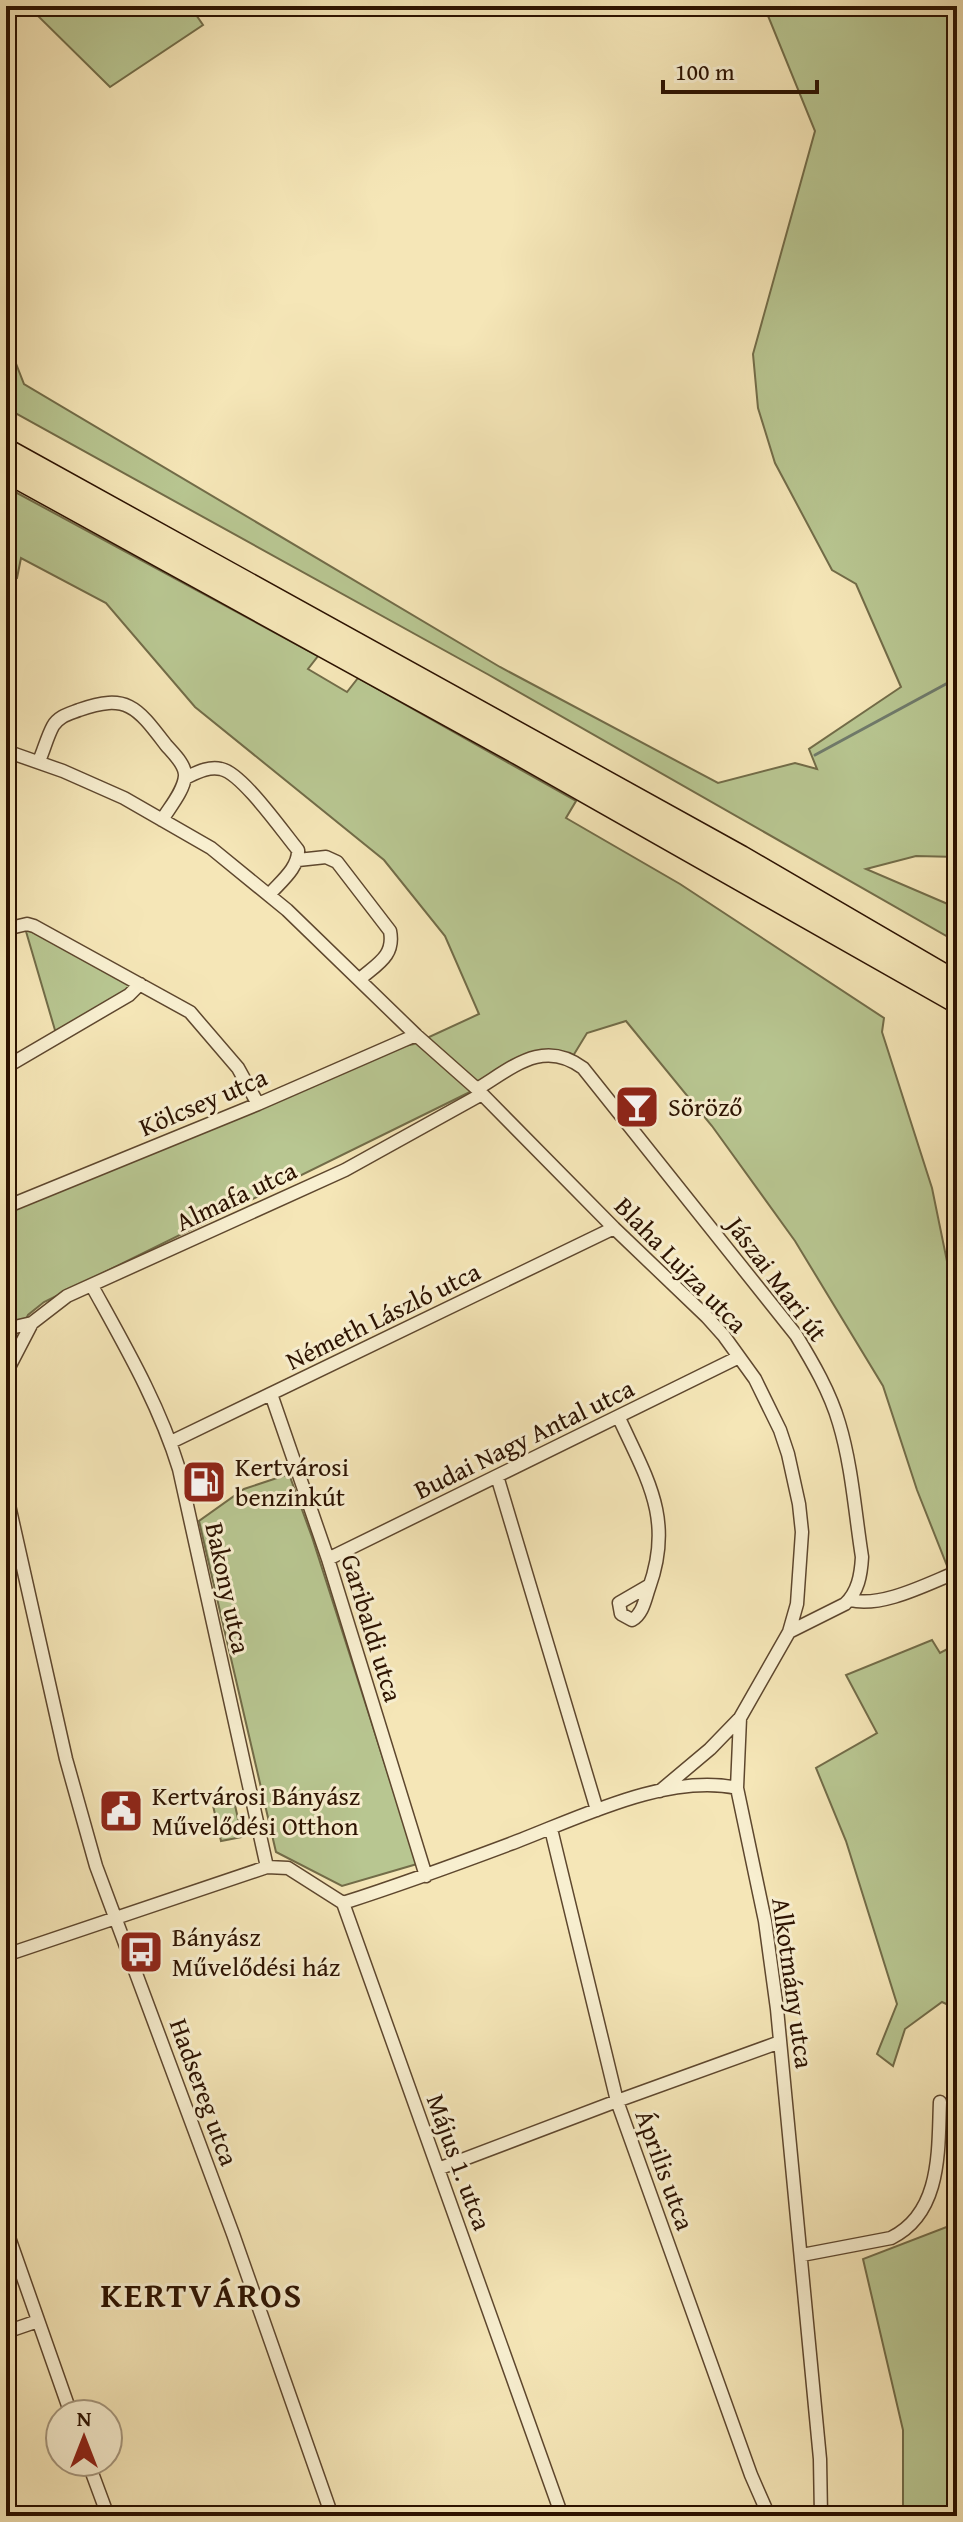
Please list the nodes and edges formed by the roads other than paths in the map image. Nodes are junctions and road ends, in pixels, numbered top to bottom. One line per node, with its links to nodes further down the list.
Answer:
1 (6, 450): 11 (highway)
2 (6, 471): 13 (highway)
3 (6, 751): 4 (street, Blaha Lujza utca)
4 (39, 761): 5 (street); 6 (street, Blaha Lujza utca)
5 (185, 778): 6 (street); 7 (street)
6 (162, 820): 8 (street, Blaha Lujza utca)
7 (298, 860): 8 (street); 10 (street)
8 (269, 895): 10 (street, Blaha Lujza utca)
9 (6, 929): 12 (street)
10 (360, 979): 14 (street, Blaha Lujza utca)
11 (957, 983)
12 (140, 984): 15 (street); 17 (street)
13 (957, 1002)
14 (416, 1035): 16 (street, Blaha Lujza utca); 17 (street, Kölcsey utca)
15 (6, 1067)
16 (479, 1092): 19 (street, Blaha Lujza utca); 20 (street, Almafa utca); 34 (street, Jászai Mari út)
17 (258, 1104): 18 (street, Kölcsey utca)
18 (6, 1207)
19 (614, 1228): 23 (street, Blaha Lujza utca); 25 (street, Németh László utca)
20 (92, 1286): 21 (street, Almafa utca); 27 (street, Bakony utca)
21 (32, 1323): 22 (street, Almafa utca); 24 (street)
22 (6, 1329)
23 (739, 1357): 26 (street, Budai Nagy Antal utca); 35 (street, Blaha Lujza utca)
24 (6, 1373)
25 (271, 1394): 27 (street, Németh László utca); 31 (street, Garibaldi utca)
26 (619, 1418): 28 (street, Budai Nagy Antal utca); 33 (street)
27 (171, 1442): 41 (street, Bakony utca)
28 (497, 1476): 31 (street, Budai Nagy Antal utca); 39 (street)
29 (6, 1492): 30 (street, Hadsereg utca)
30 (13, 1545): 44 (street, Hadsereg utca)
31 (328, 1559): 42 (street, Garibaldi utca)
32 (957, 1572): 34 (street)
33 (650, 1585)
34 (850, 1600): 35 (street)
35 (789, 1632): 36 (street, Blaha Lujza utca)
36 (740, 1718): 37 (street, Alkotmány utca); 38 (street, Blaha Lujza utca)
37 (737, 1788): 38 (street, Blaha Lujza utca); 46 (street, Alkotmány utca)
38 (660, 1791): 39 (street, Blaha Lujza utca)
39 (597, 1810): 40 (street, Blaha Lujza utca)
40 (551, 1829): 42 (street, Blaha Lujza utca); 47 (street, Április utca)
41 (267, 1867): 43 (street); 44 (street)
42 (426, 1876): 43 (street, Blaha Lujza utca)
43 (343, 1903): 49 (street, Május 1. utca)
44 (116, 1917): 45 (street); 57 (street, Hadsereg utca)
45 (6, 1955)
46 (780, 2042): 47 (street); 51 (street, Alkotmány utca)
47 (617, 2101): 49 (street); 59 (street, Április utca)
48 (940, 2102): 51 (street)
49 (438, 2169): 58 (street, Május 1. utca)
50 (6, 2229): 52 (street)
51 (802, 2255): 60 (street, Alkotmány utca)
52 (38, 2321): 53 (street); 54 (street)
53 (6, 2332)
54 (65, 2398)
55 (94, 2478): 56 (street)
56 (108, 2516)
57 (332, 2516)
58 (562, 2516)
59 (769, 2516)
60 (821, 2516)

